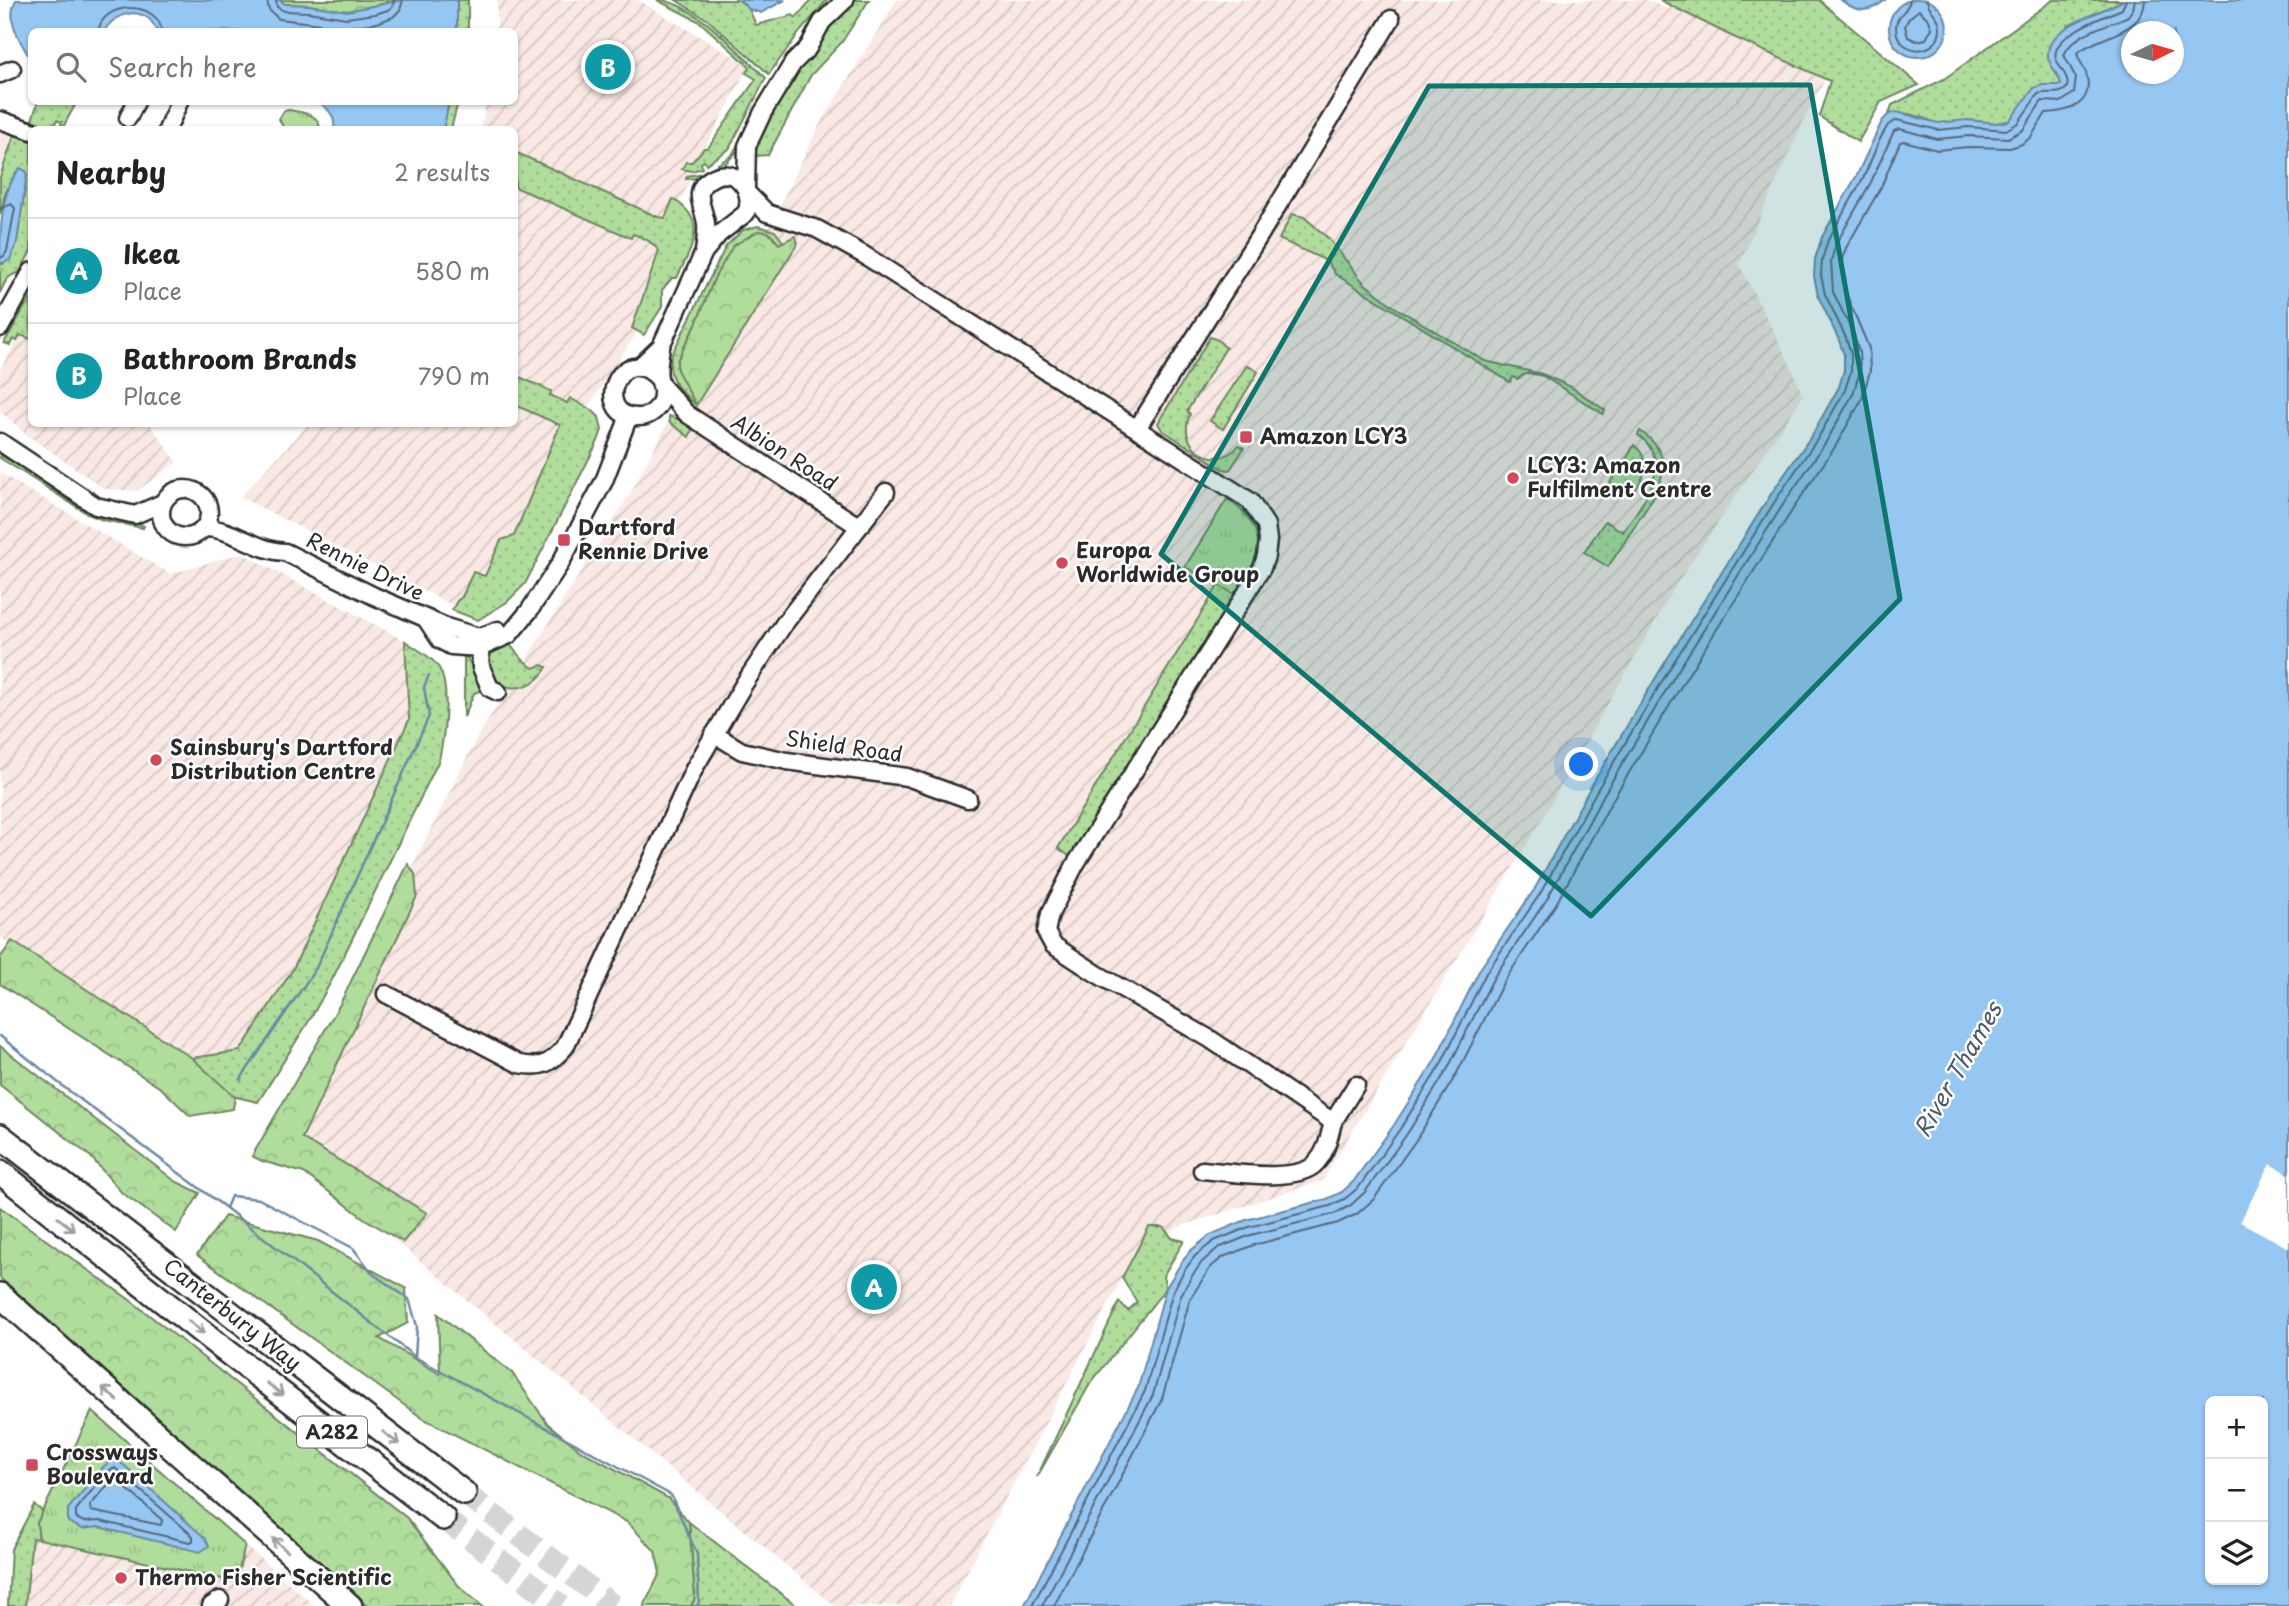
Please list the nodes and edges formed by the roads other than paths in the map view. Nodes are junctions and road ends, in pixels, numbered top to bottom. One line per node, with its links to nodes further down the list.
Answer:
1 (845, 0): 9 (street)
2 (1391, 19): 24 (street)
3 (134, 105): 5 (street)
4 (178, 105): 7 (street)
5 (128, 118)
6 (0, 120): 8 (street)
7 (169, 126)
8 (28, 130)
9 (747, 146): 10 (street); 11 (street)
10 (720, 175): 11 (street); 12 (street)
11 (747, 191): 13 (street); 14 (street)
12 (704, 215): 14 (street); 15 (street)
13 (773, 216): 14 (street); 24 (street)
14 (736, 221): 15 (street)
15 (704, 252): 18 (street)
16 (28, 278): 17 (street)
17 (0, 328)
18 (661, 346): 19 (street); 20 (street)
19 (639, 367): 20 (street); 23 (street)
20 (660, 382): 21 (street); 22 (street, Albion Road)
21 (651, 413): 22 (street); 23 (street)
22 (687, 414): 30 (street, Albion Road)
23 (629, 416): 34 (street)
24 (1138, 427): 40 (street)
25 (3, 446): 29 (street)
26 (886, 492): 30 (street)
27 (162, 503): 28 (street, Rennie Drive); 29 (street, Rennie Drive); 31 (street)
28 (209, 506): 32 (street); 33 (street, Rennie Drive)
29 (135, 515): 31 (street)
30 (858, 526): 36 (street)
31 (166, 528): 32 (street, Rennie Drive)
32 (204, 528): 33 (street, Rennie Drive)
33 (285, 552): 34 (street, Rennie Drive)
34 (480, 643): 35 (street)
35 (498, 692)
36 (715, 734): 37 (street, Shield Road); 38 (street)
37 (968, 799)
38 (386, 994)
39 (1356, 1085): 40 (street)
40 (1333, 1122): 42 (street)
41 (0, 1136): 45 (highway, Canterbury Way / A282, one-way to 45)
42 (1202, 1170)
43 (0, 1172): 46 (highway, Canterbury Way / A282, one-way to 46)
44 (0, 1295): 47 (highway, one-way to 44)
45 (464, 1493)
46 (443, 1518)
47 (350, 1606)

